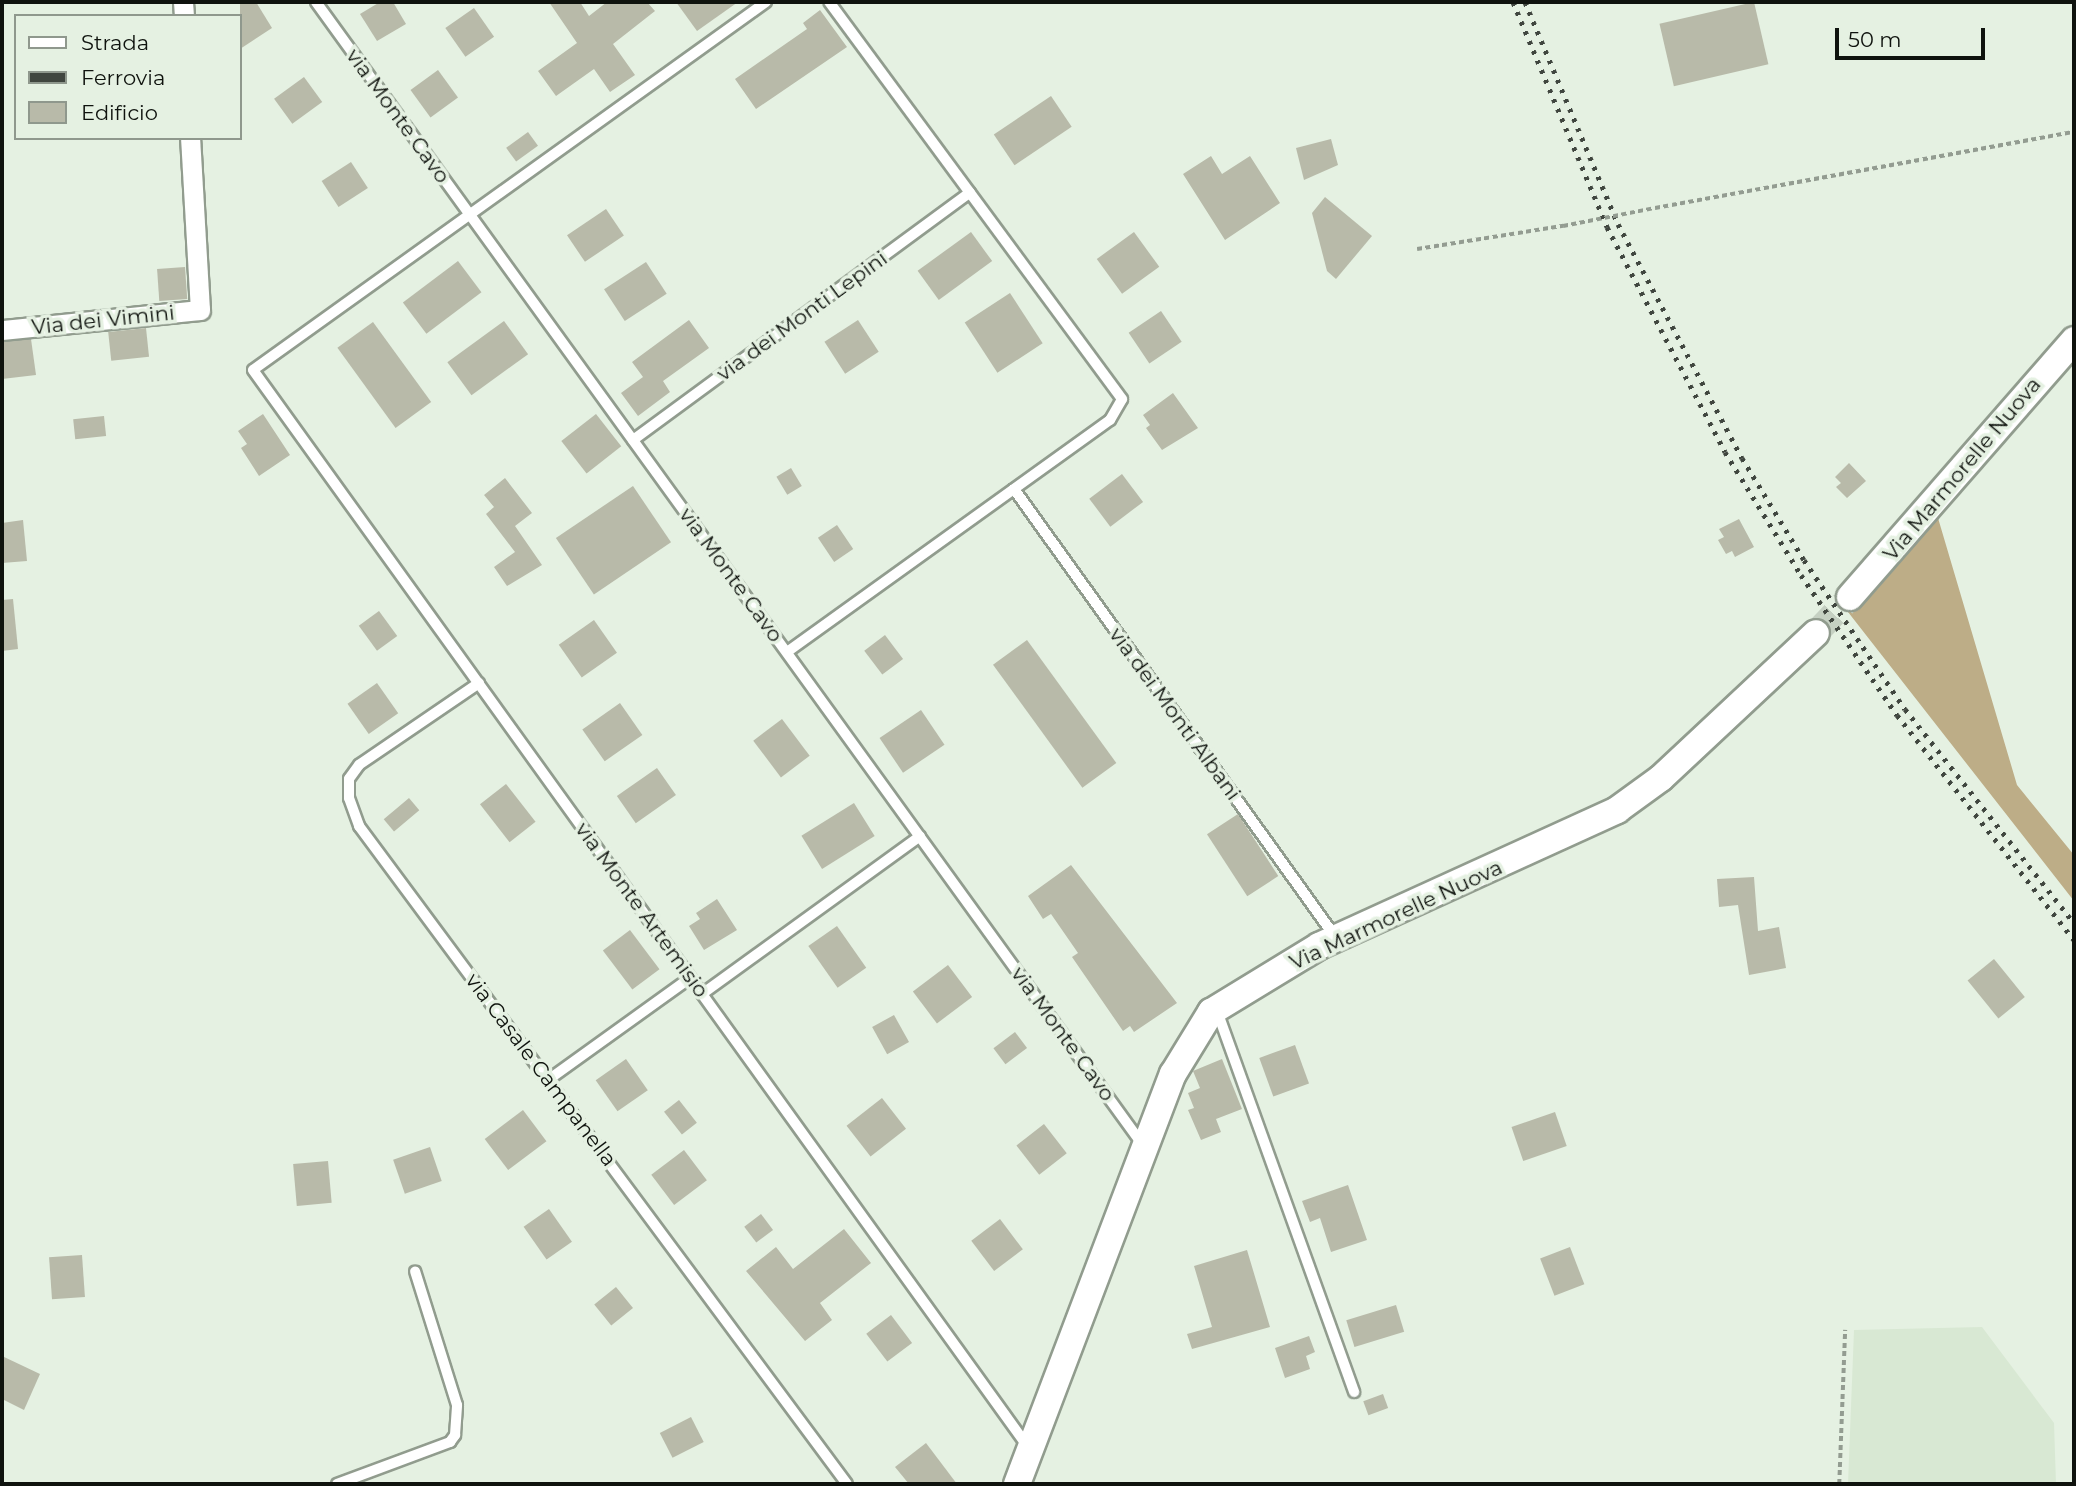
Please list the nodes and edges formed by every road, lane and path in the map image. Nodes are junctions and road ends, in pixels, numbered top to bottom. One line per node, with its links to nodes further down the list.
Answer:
1 (316, 2): 7 (lane, via Monte Cavo)
2 (765, 2): 7 (lane)
3 (829, 2): 6 (lane)
4 (2074, 132): 8 (path, bridge)
5 (190, 140): 9 (street, Via dei Vimini)
6 (970, 192): 11 (lane, via dei Monti Lepini); 12 (lane)
7 (471, 216): 11 (lane, via Monte Cavo); 16 (lane, via Monte Artemisio)
8 (1418, 249)
9 (2, 330)
10 (2074, 340): 13 (street, Via Marmorelle Nuova)
11 (633, 440): 15 (lane, via Monte Cavo)
12 (1014, 489): 15 (lane); 18 (lane, via dei Monti Albani)
13 (1850, 597)
14 (1816, 633): 18 (street, Via Marmorelle Nuova)
15 (786, 652): 17 (lane, via Monte Cavo)
16 (479, 683): 19 (lane, via Monte Artemisio); 22 (lane, via Casale Campanella)
17 (920, 836): 20 (lane); 23 (lane, via Monte Cavo)
18 (1336, 938): 21 (street, Via Marmorelle Nuova)
19 (690, 978): 20 (lane, via Monte Artemisio); 22 (lane)
20 (702, 994): 27 (lane, via Monte Artemisio)
21 (1216, 1008): 23 (street, Via Marmorelle Nuova); 26 (lane)
22 (548, 1080): 29 (lane, via Casale Campanella)
23 (1146, 1148): 27 (street, Via Marmorelle Nuova)
24 (415, 1271): 28 (lane)
25 (1845, 1330): 31 (path)
26 (1354, 1392)
27 (1030, 1450): 30 (street, Via Marmorelle Nuova)
28 (337, 1484)
29 (847, 1484)
30 (1017, 1484)
31 (1839, 1484)

